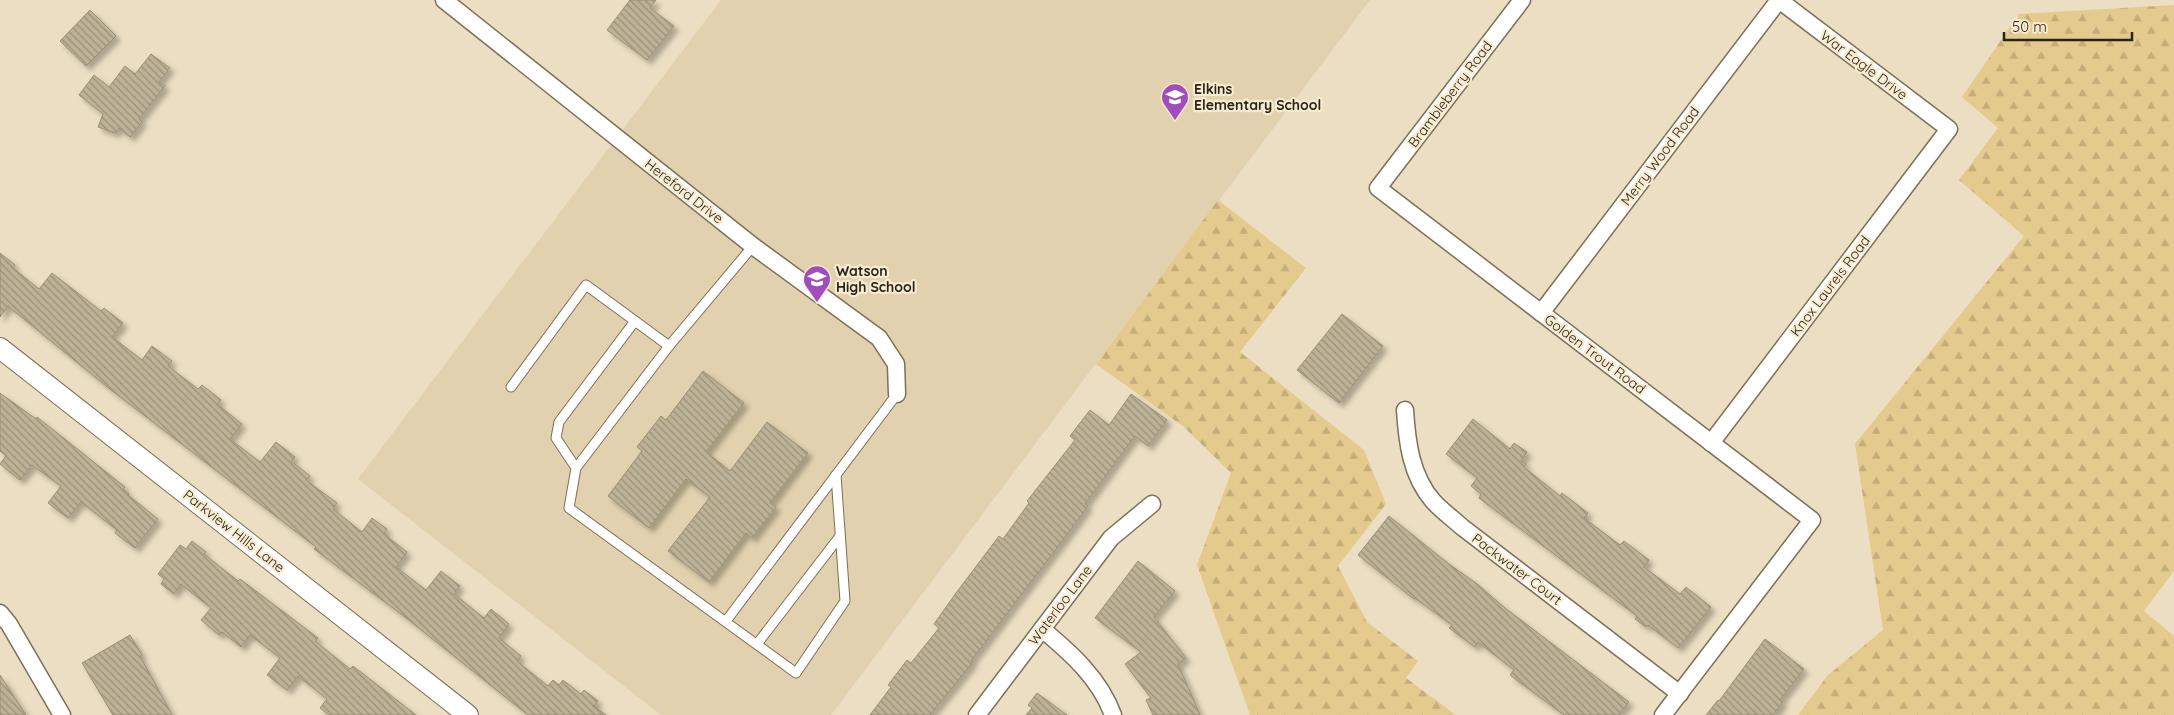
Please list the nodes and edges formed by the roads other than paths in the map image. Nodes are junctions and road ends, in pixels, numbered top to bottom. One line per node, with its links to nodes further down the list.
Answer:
1 (444, 0): 6 (street, Hereford Drive)
2 (1522, 0): 5 (street, Brambleberry Road)
3 (1779, 0): 4 (street, War Eagle Drive); 7 (street, Merry Wood Road)
4 (1949, 129): 14 (street, Knox Laurels Road)
5 (1378, 188): 7 (street, Golden Trout Road)
6 (753, 246): 9 (lane); 12 (street, Hereford Drive)
7 (1541, 313): 14 (street, Golden Trout Road)
8 (636, 321): 9 (lane); 11 (lane); 15 (lane)
9 (669, 346): 15 (lane)
10 (0, 348): 25 (street, Parkview Hills Lane)
11 (511, 387)
12 (897, 394): 16 (lane)
13 (1405, 410): 23 (street, Packwater Court)
14 (1711, 443): 23 (street, Golden Trout Road)
15 (576, 468): 20 (lane)
16 (836, 475): 18 (lane); 20 (lane)
17 (1152, 504): 21 (street, Waterloo Lane)
18 (840, 536): 22 (lane); 22 (lane)
19 (0, 613): 24 (street)
20 (726, 621): 22 (lane)
21 (1042, 629): 26 (street, Waterloo Lane); 27 (street)
22 (757, 644)
23 (1680, 694): 28 (street)
24 (62, 715)
25 (468, 715)
26 (977, 715)
27 (1112, 715)
28 (1664, 715)

